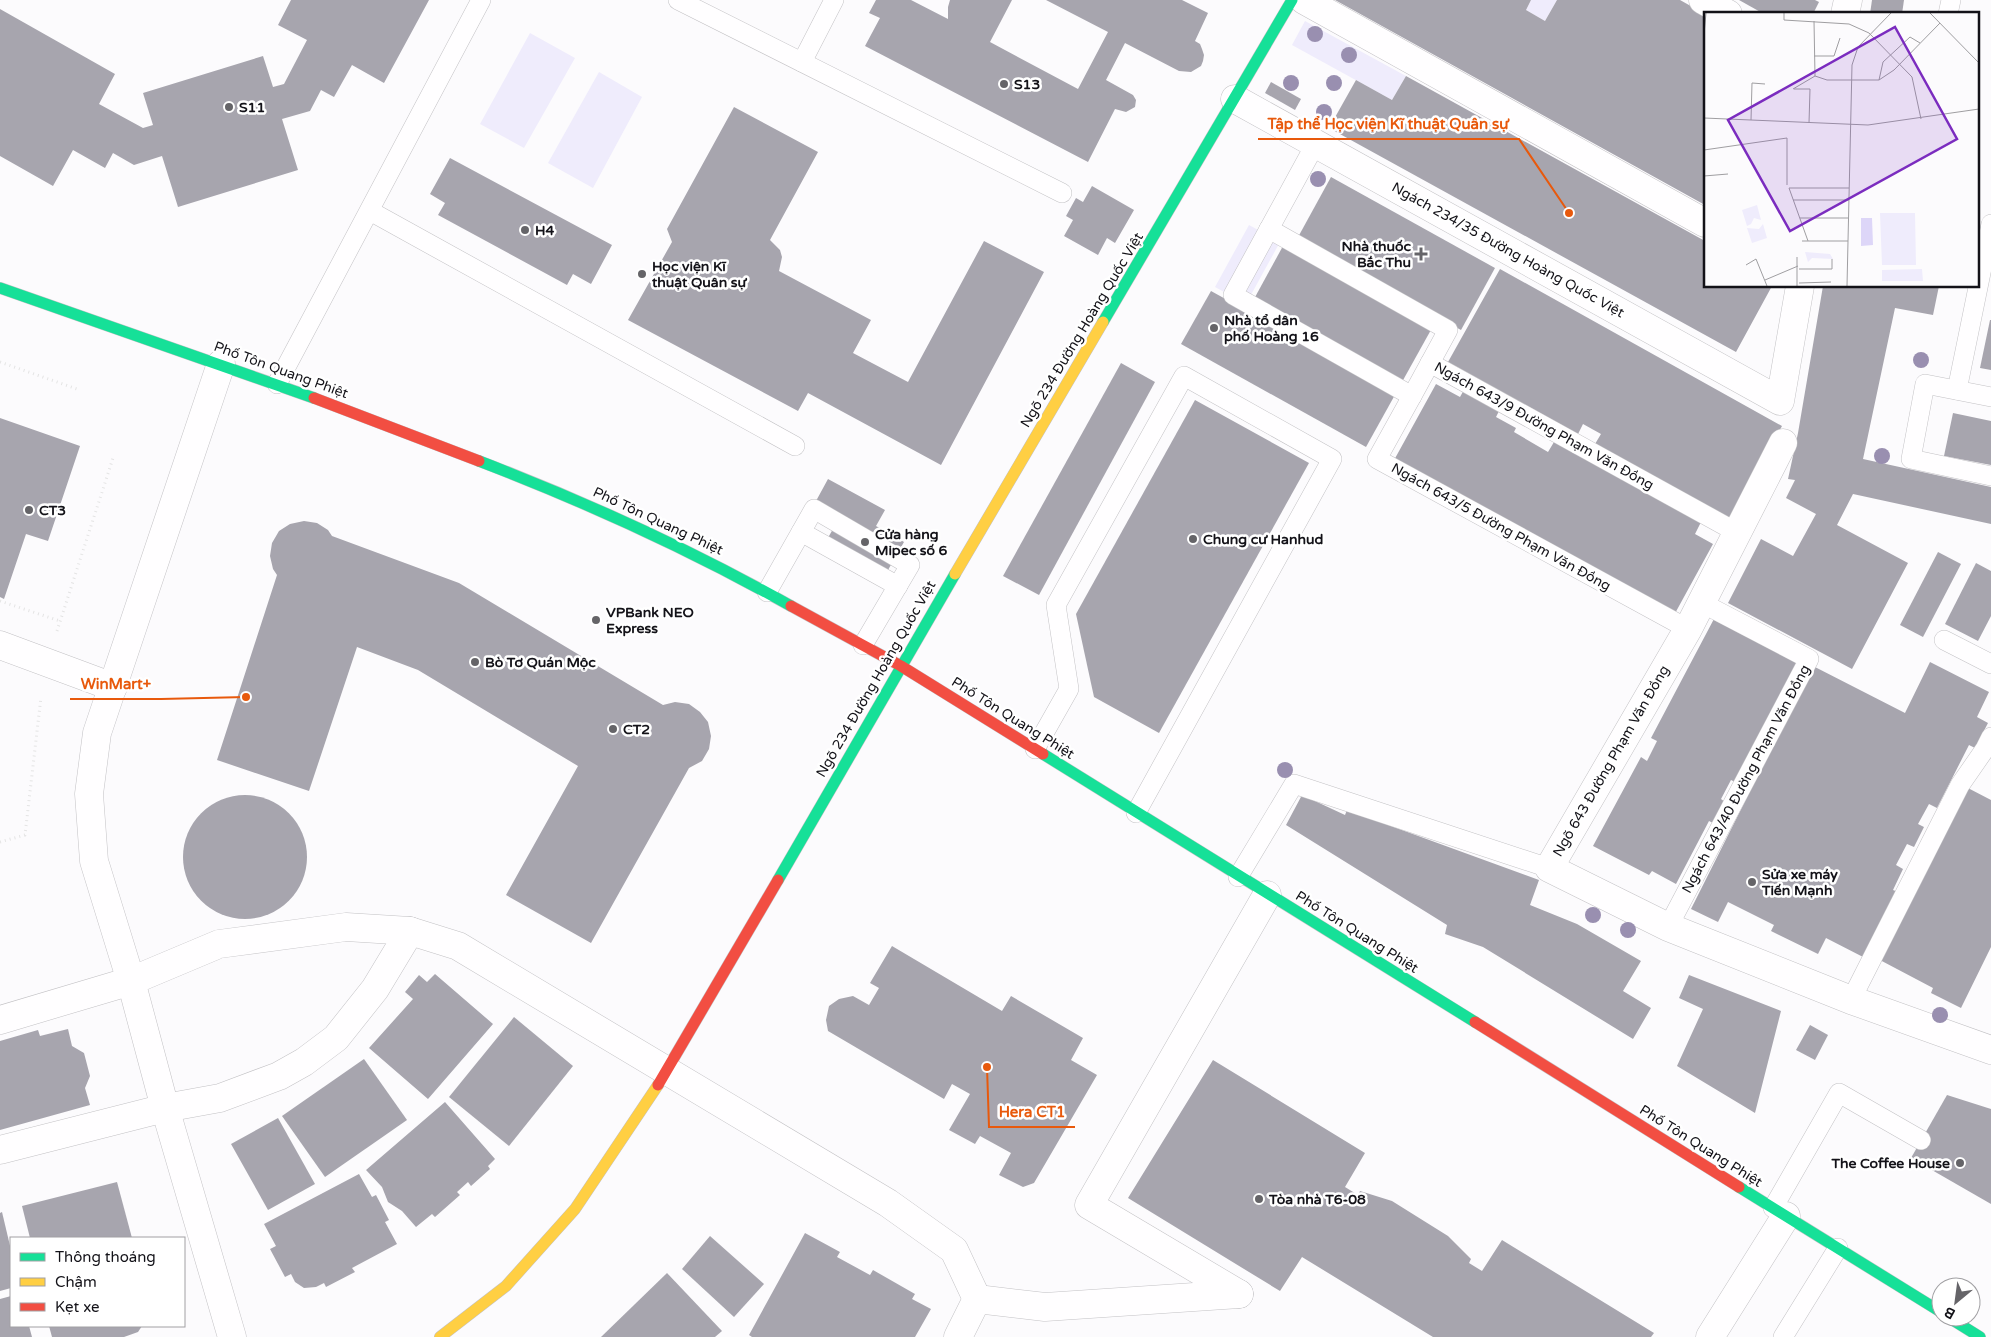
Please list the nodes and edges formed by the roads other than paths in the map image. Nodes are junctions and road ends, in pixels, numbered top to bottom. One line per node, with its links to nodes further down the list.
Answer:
1 (481, 0): 12 (lane)
2 (678, 0): 8 (lane)
3 (834, 0): 8 (lane)
4 (1292, 0): 9 (street, Ngõ 234 Đường Hoàng Quốc Việt)
5 (1304, 0): 13 (street)
6 (1703, 0): 7 (street)
7 (1724, 12)
8 (802, 62): 11 (lane)
9 (1236, 99): 10 (street, Ngách 234/35 Đường Hoàng Quốc Việt); 39 (street, Ngõ 234 Đường Hoàng Quốc Việt)
10 (1316, 143): 15 (lane); 18 (street, Ngách 234/35 Đường Hoàng Quốc Việt)
11 (1062, 193)
12 (370, 211): 22 (lane); 27 (lane)
13 (1704, 222)
14 (1991, 224): 16 (lane)
15 (1269, 229): 20 (lane); 24 (lane)
16 (1978, 287)
17 (0, 288): 21 (street, Phố Tôn Quang Phiệt)
18 (1800, 288)
19 (1978, 288): 23 (lane)
20 (1430, 363): 24 (lane, Ngách 643/9 Đường Phạm Văn Đồng); 30 (lane, Ngách 643/9 Đường Phạm Văn Đồng)
21 (221, 364): 22 (street, Phố Tôn Quang Phiệt); 40 (street)
22 (278, 384): 32 (street, Phố Tôn Quang Phiệt)
23 (1957, 390): 25 (lane); 28 (lane)
24 (1412, 396): 34 (lane, Ngách 643/5 Đường Phạm Văn Đồng)
25 (1991, 397)
26 (1784, 443): 30 (street, Ngõ 643 Đường Phạm Văn Đồng)
27 (795, 446)
28 (1991, 476)
29 (801, 532): 31 (lane); 31 (lane); 32 (lane)
30 (1738, 533): 33 (street, Ngõ 643 Đường Phạm Văn Đồng)
31 (898, 586): 37 (lane)
32 (767, 592): 37 (street, Phố Tôn Quang Phiệt)
33 (1702, 603): 34 (street, Ngõ 643 Đường Phạm Văn Đồng); 47 (lane, Ngách 643/40 Đường Phạm Văn Đồng)
34 (1688, 629): 44 (street, Ngõ 643 Đường Phạm Văn Đồng)
35 (1944, 640): 38 (lane)
36 (0, 645): 40 (street)
37 (863, 645): 39 (street, Phố Tôn Quang Phiệt)
38 (1991, 664)
39 (901, 666): 42 (street, Phố Tôn Quang Phiệt); 53 (street, Ngõ 234 Đường Hoàng Quốc Việt)
40 (113, 687): 49 (street)
41 (1991, 737): 50 (lane)
42 (1035, 749): 43 (street, Phố Tôn Quang Phiệt); 43 (lane)
43 (1136, 813): 45 (street, Phố Tôn Quang Phiệt)
44 (1549, 868): 45 (lane); 47 (street, Ngõ 643 Đường Phạm Văn Đồng)
45 (1238, 877): 46 (street, Phố Tôn Quang Phiệt)
46 (1267, 894): 57 (street, Phố Tôn Quang Phiệt); 59 (street)
47 (1668, 927): 50 (street, Ngõ 643 Đường Phạm Văn Đồng)
48 (410, 931): 49 (street); 53 (street); 54 (street)
49 (131, 981): 51 (street); 54 (street)
50 (1851, 1000): 52 (street, Ngõ 643 Đường Phạm Văn Đồng)
51 (0, 1020)
52 (1991, 1050)
53 (667, 1072): 59 (street); 64 (street, Ngõ 234 Đường Hoàng Quốc Việt)
54 (165, 1108): 56 (street); 63 (street)
55 (1921, 1140): 57 (lane)
56 (0, 1150)
57 (1779, 1212): 58 (street, Phố Tôn Quang Phiệt); 66 (street)
58 (1838, 1248): 60 (street, Phố Tôn Quang Phiệt); 62 (lane)
59 (978, 1299): 65 (street)
60 (1931, 1306)
61 (1964, 1327): 67 (street)
62 (1785, 1336)
63 (232, 1337)
64 (440, 1337)
65 (958, 1337)
66 (1710, 1337)
67 (1980, 1337)

